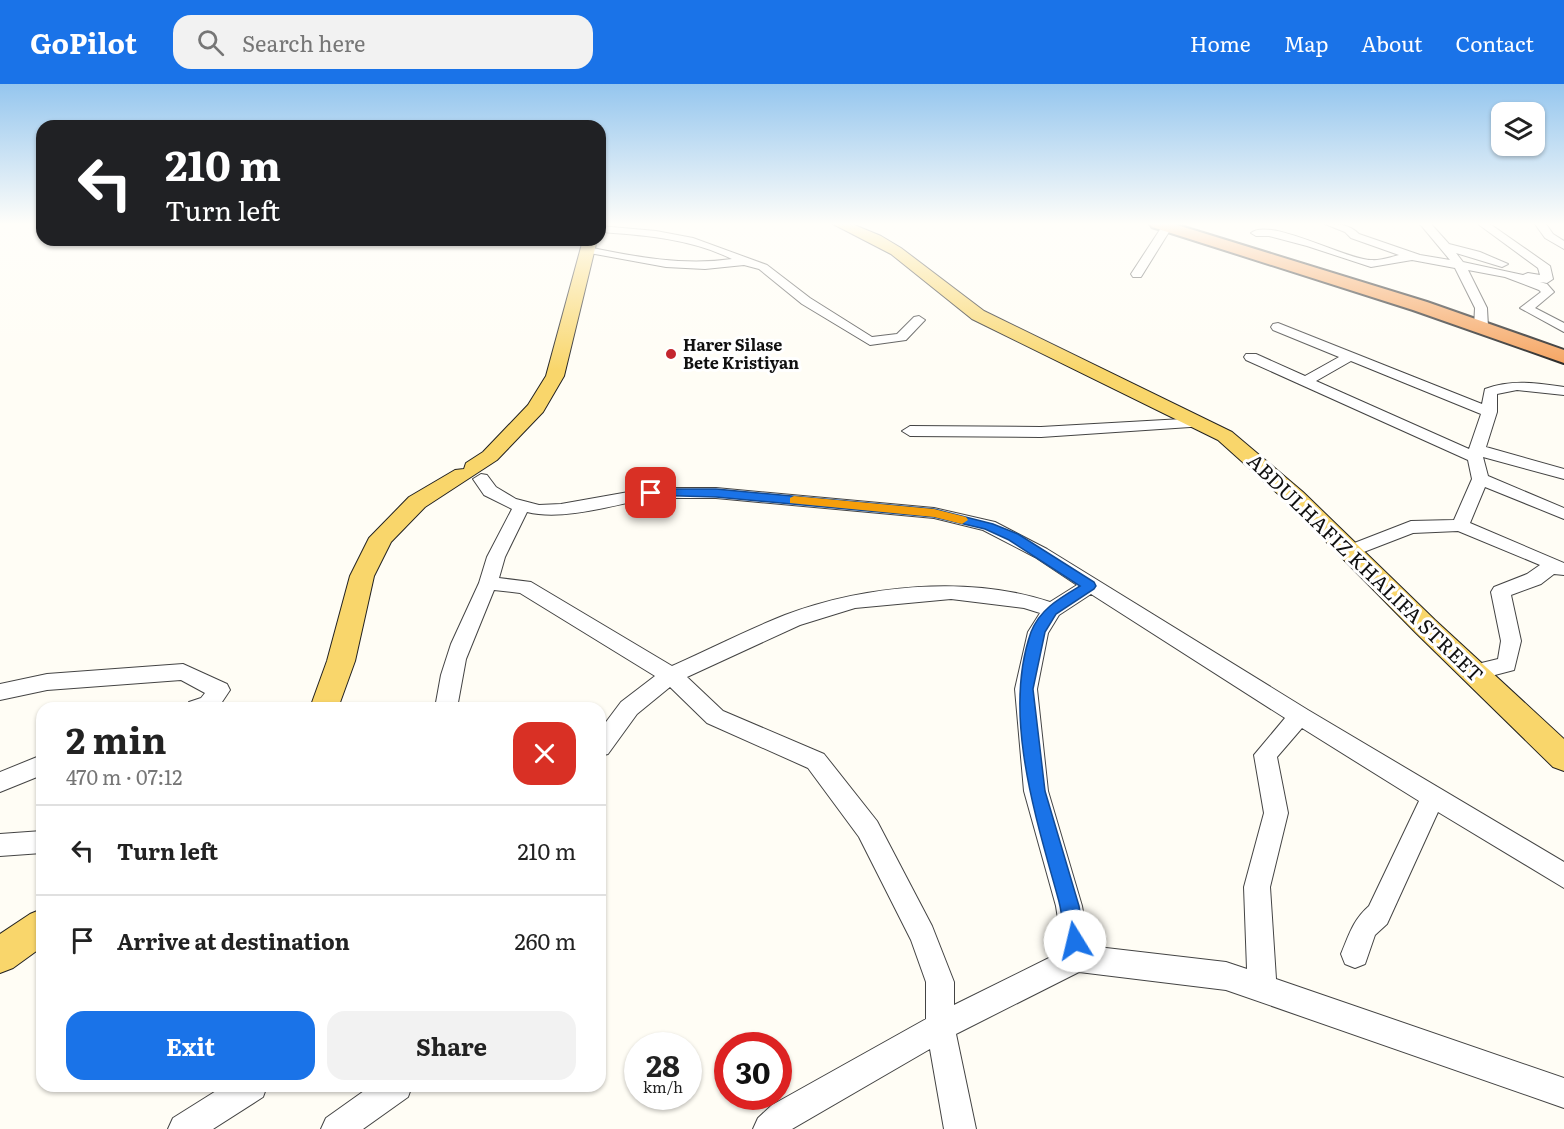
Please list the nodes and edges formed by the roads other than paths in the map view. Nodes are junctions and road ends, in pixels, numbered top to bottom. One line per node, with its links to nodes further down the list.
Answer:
1 (582, 273): 24 (main road)
2 (770, 273): 11 (street)
3 (924, 273): 21 (main road, ABDULHAFIZ KHALIFA STREET)
4 (1310, 273): 13 (highway)
5 (1461, 273): 13 (street)
6 (1501, 273): 9 (street)
7 (1528, 273): 10 (street)
8 (1547, 273): 10 (street)
9 (1508, 274): 10 (street); 14 (street)
10 (1551, 281)
11 (919, 320)
12 (1278, 327): 16 (street)
13 (1481, 327): 17 (highway)
14 (1564, 328)
15 (1251, 357): 18 (street)
16 (1349, 357): 18 (street); 20 (street)
17 (1564, 357)
18 (1304, 382): 23 (street)
19 (1564, 391): 20 (street)
20 (1489, 412): 23 (street)
21 (1200, 423): 22 (street); 30 (main road, ABDULHAFIZ KHALIFA STREET)
22 (910, 431)
23 (1476, 453): 25 (street); 26 (street)
24 (472, 474): 27 (street); 39 (main road)
25 (1564, 474)
26 (1480, 479): 28 (street); 29 (street)
27 (521, 507): 32 (street); 33 (street)
28 (1564, 514)
29 (1460, 525): 30 (street); 31 (street)
30 (1350, 551): 35 (main road, ABDULHAFIZ KHALIFA STREET)
31 (1559, 568): 35 (street)
32 (488, 583): 36 (street); 40 (street)
33 (1089, 586): 34 (street); 41 (street)
34 (1052, 610): 36 (street); 53 (street)
35 (1472, 673): 43 (main road, ABDULHAFIZ KHALIFA STREET)
36 (671, 675): 42 (street); 55 (street)
37 (0, 692): 38 (street)
38 (210, 702)
39 (326, 702)
40 (447, 702)
41 (1300, 716): 46 (street); 54 (street)
42 (606, 739)
43 (1564, 757)
44 (36, 767): 45 (street)
45 (0, 782)
46 (1433, 796): 49 (street); 51 (street)
47 (36, 842): 48 (street)
48 (0, 844)
49 (1564, 876)
50 (36, 930): 52 (main road)
51 (1355, 954)
52 (0, 955)
53 (1078, 958): 54 (street); 55 (street)
54 (1262, 988): 58 (street)
55 (940, 1027): 61 (street); 62 (street)
56 (243, 1092): 59 (street)
57 (389, 1092): 60 (street)
58 (1564, 1093)
59 (193, 1127)
60 (337, 1129)
61 (769, 1129)
62 (960, 1129)

